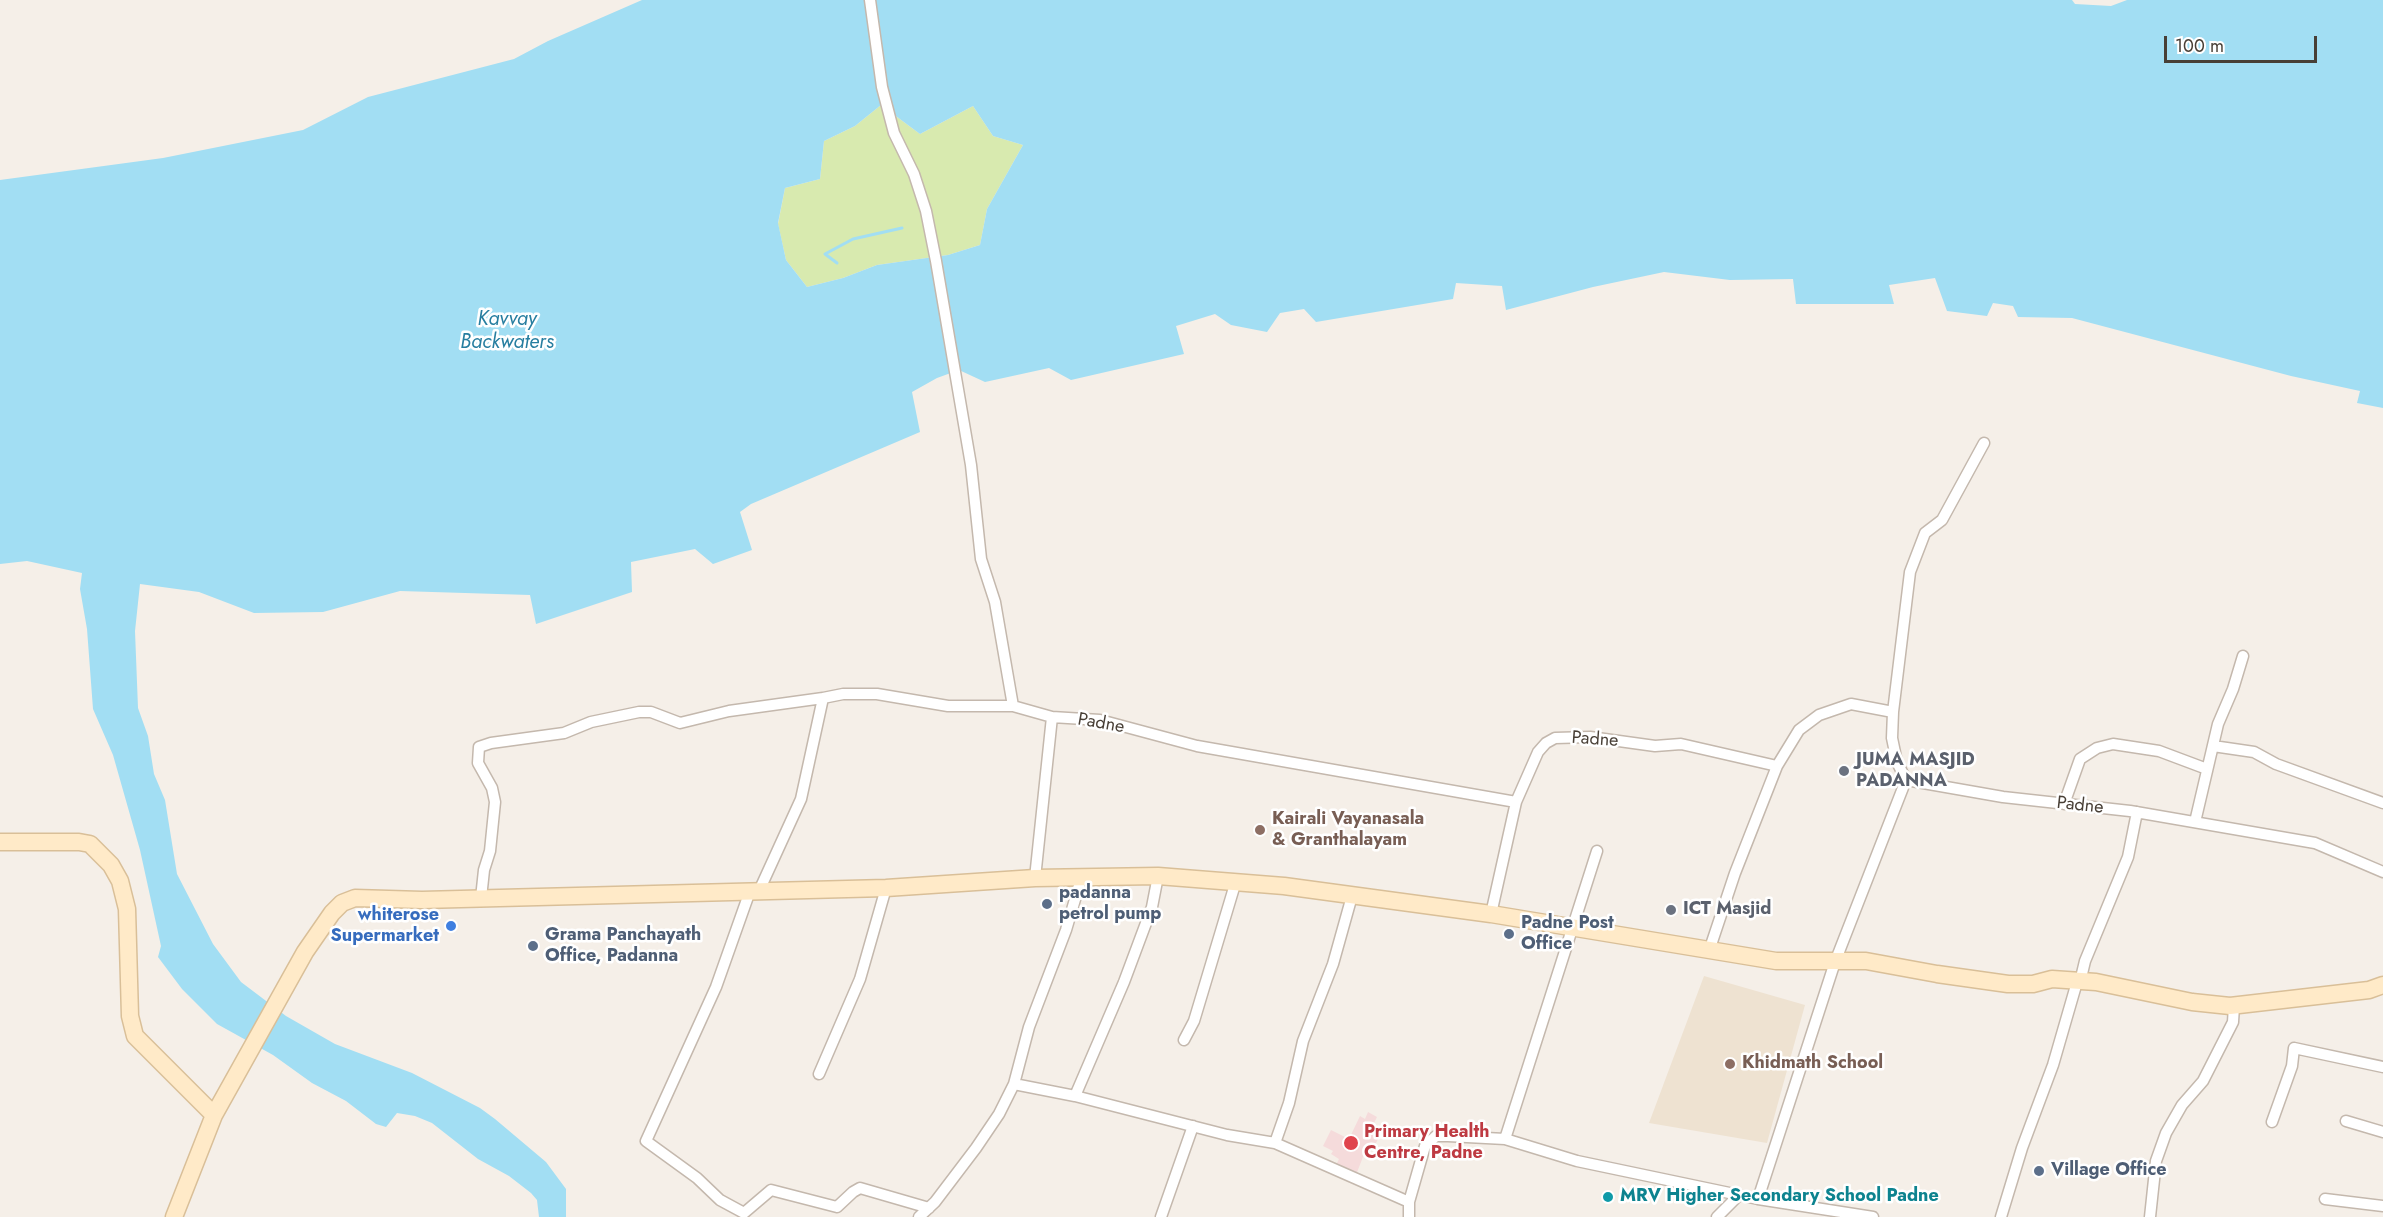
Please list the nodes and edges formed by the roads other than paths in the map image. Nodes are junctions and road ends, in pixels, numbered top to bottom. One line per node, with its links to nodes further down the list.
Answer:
1 (870, 0): 5 (street)
2 (1984, 443): 6 (street)
3 (2242, 656): 8 (street)
4 (823, 698): 5 (street, Padne); 25 (street); 27 (street, Padne)
5 (1012, 706): 7 (street, Padne)
6 (1893, 712): 9 (street); 11 (street)
7 (1052, 717): 12 (street, Padne); 21 (street)
8 (2213, 746): 10 (street); 13 (street)
9 (1777, 766): 12 (street, Padne); 30 (street)
10 (2207, 769): 14 (street); 16 (street)
11 (1906, 780): 14 (street, Padne); 31 (street)
12 (1516, 802): 28 (street)
13 (2383, 803)
14 (2064, 804): 15 (street, Padne)
15 (2137, 812): 16 (street, Padne); 32 (street)
16 (2195, 822): 19 (street, Padne)
17 (0, 842): 40 (main road)
18 (1597, 851): 29 (street)
19 (2383, 872)
20 (1158, 876): 22 (main road); 23 (main road); 39 (street)
21 (1035, 878): 22 (main road); 24 (main road)
22 (1081, 879): 38 (street)
23 (1236, 881): 26 (main road); 35 (street)
24 (886, 888): 25 (main road); 37 (street)
25 (754, 891): 27 (main road); 52 (street)
26 (1352, 896): 28 (main road); 46 (street)
27 (481, 898): 40 (main road)
28 (1491, 915): 29 (main road)
29 (1574, 928): 30 (main road); 45 (street)
30 (1708, 951): 31 (main road)
31 (1835, 962): 32 (main road); 48 (street)
32 (2078, 982): 34 (main road); 59 (street)
33 (2383, 985): 34 (main road)
34 (2235, 1006): 60 (street)
35 (1184, 1040)
36 (2383, 1067): 42 (street)
37 (819, 1074)
38 (1014, 1084): 39 (street); 52 (street)
39 (1075, 1096): 43 (street)
40 (214, 1115): 53 (main road)
41 (2346, 1121): 44 (street)
42 (2272, 1122)
43 (1193, 1126): 46 (street); 55 (street)
44 (2383, 1132)
45 (1505, 1139): 47 (street); 50 (street)
46 (1275, 1143): 50 (street)
47 (1739, 1195): 48 (street); 57 (street)
48 (1758, 1199): 58 (street)
49 (2325, 1199): 51 (street)
50 (1410, 1202): 56 (street)
51 (2383, 1206)
52 (929, 1208): 54 (street)
53 (174, 1217)
54 (919, 1217)
55 (1161, 1217)
56 (1409, 1217)
57 (1717, 1217)
58 (1873, 1217)
59 (2001, 1217)
60 (2150, 1217)

